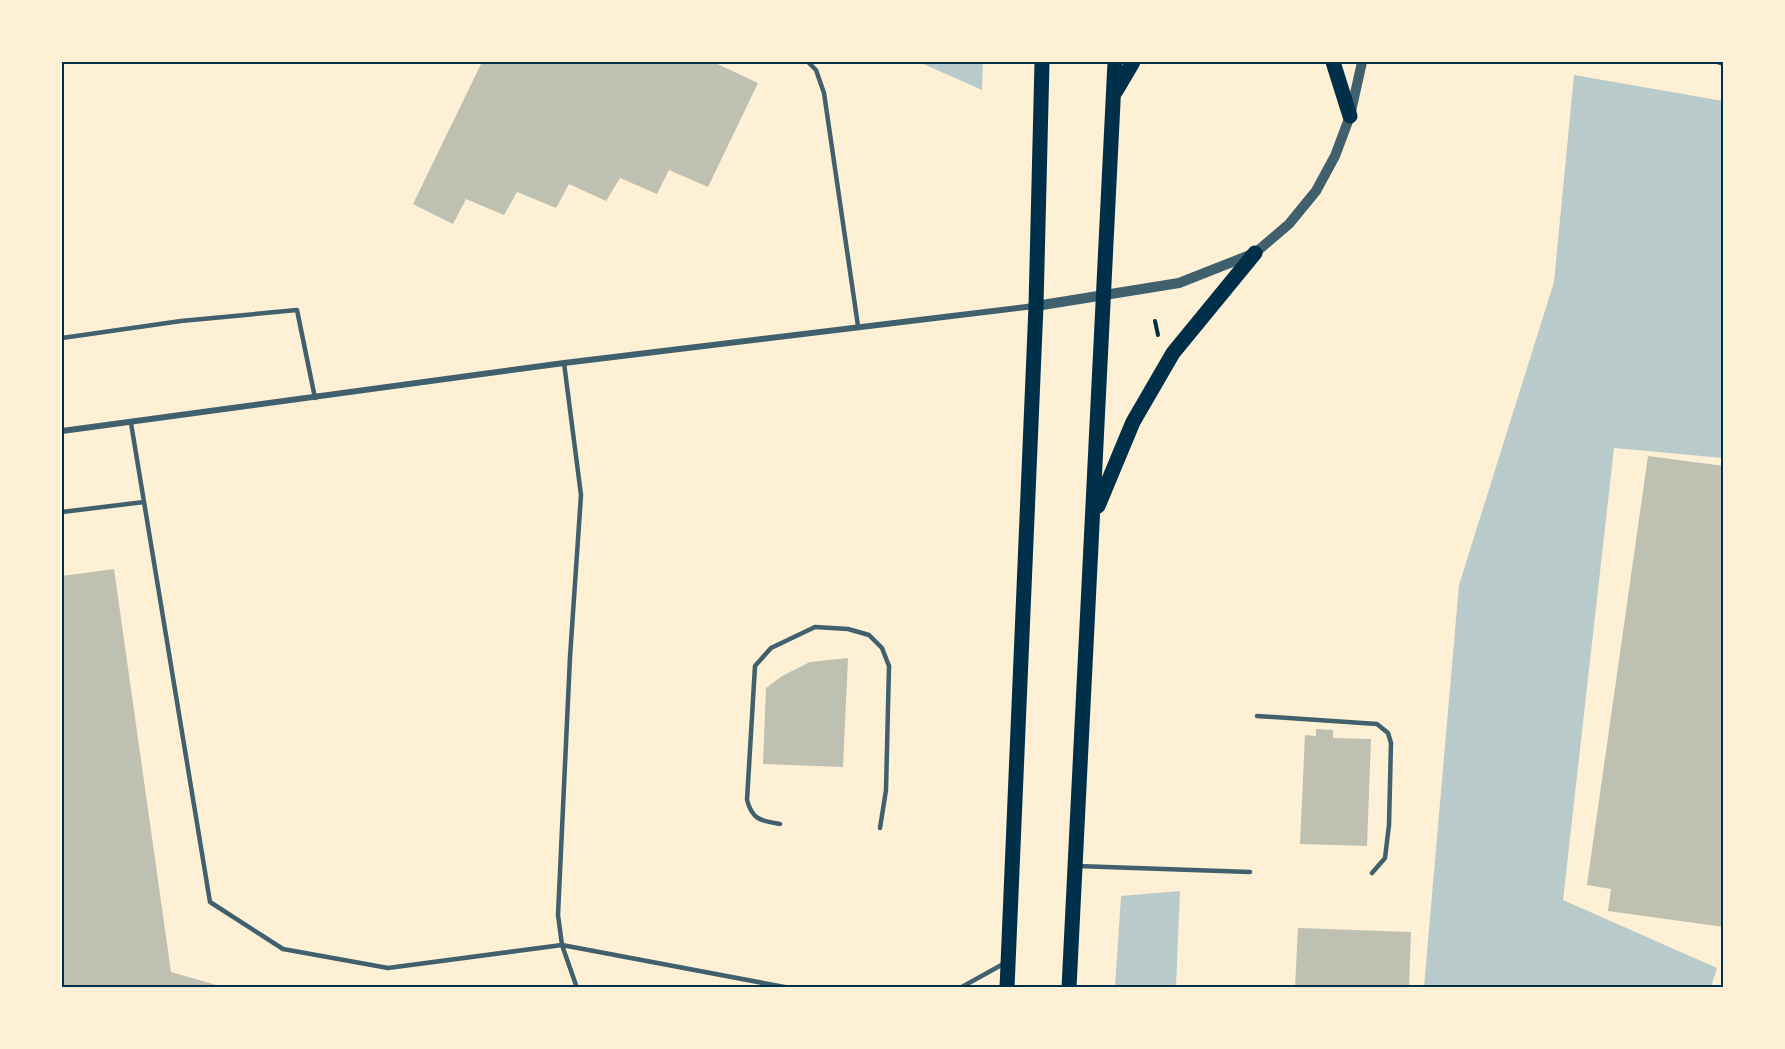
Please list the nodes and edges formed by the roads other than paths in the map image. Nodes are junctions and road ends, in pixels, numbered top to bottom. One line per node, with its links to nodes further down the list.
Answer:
1 (808, 62): 14 (lane)
2 (1042, 62): 13 (main road)
3 (1115, 62): 9 (main road)
4 (1133, 62): 9 (main road)
5 (1333, 62): 10 (main road)
6 (1362, 62): 10 (street)
7 (1718, 62): 8 (lane)
8 (1724, 64)
9 (1114, 94): 12 (main road)
10 (1350, 116): 11 (street)
11 (1255, 253): 12 (street); 22 (main road)
12 (1102, 297): 13 (street); 22 (main road)
13 (1036, 306): 14 (street); 30 (main road)
14 (858, 326): 16 (street)
15 (62, 338): 17 (lane)
16 (564, 363): 17 (street); 29 (lane)
17 (315, 398): 18 (street)
18 (130, 423): 19 (street); 20 (lane)
19 (62, 431)
20 (144, 502): 21 (lane); 29 (lane)
21 (62, 512)
22 (1094, 517): 26 (main road)
23 (1257, 716): 28 (lane)
24 (780, 824): 25 (lane)
25 (880, 828)
26 (1074, 866): 27 (lane); 35 (main road)
27 (1250, 872)
28 (1372, 873)
29 (562, 945): 31 (lane); 32 (lane)
30 (1008, 962): 33 (lane); 34 (main road)
31 (577, 987)
32 (790, 987)
33 (960, 987)
34 (1007, 987)
35 (1068, 987)

